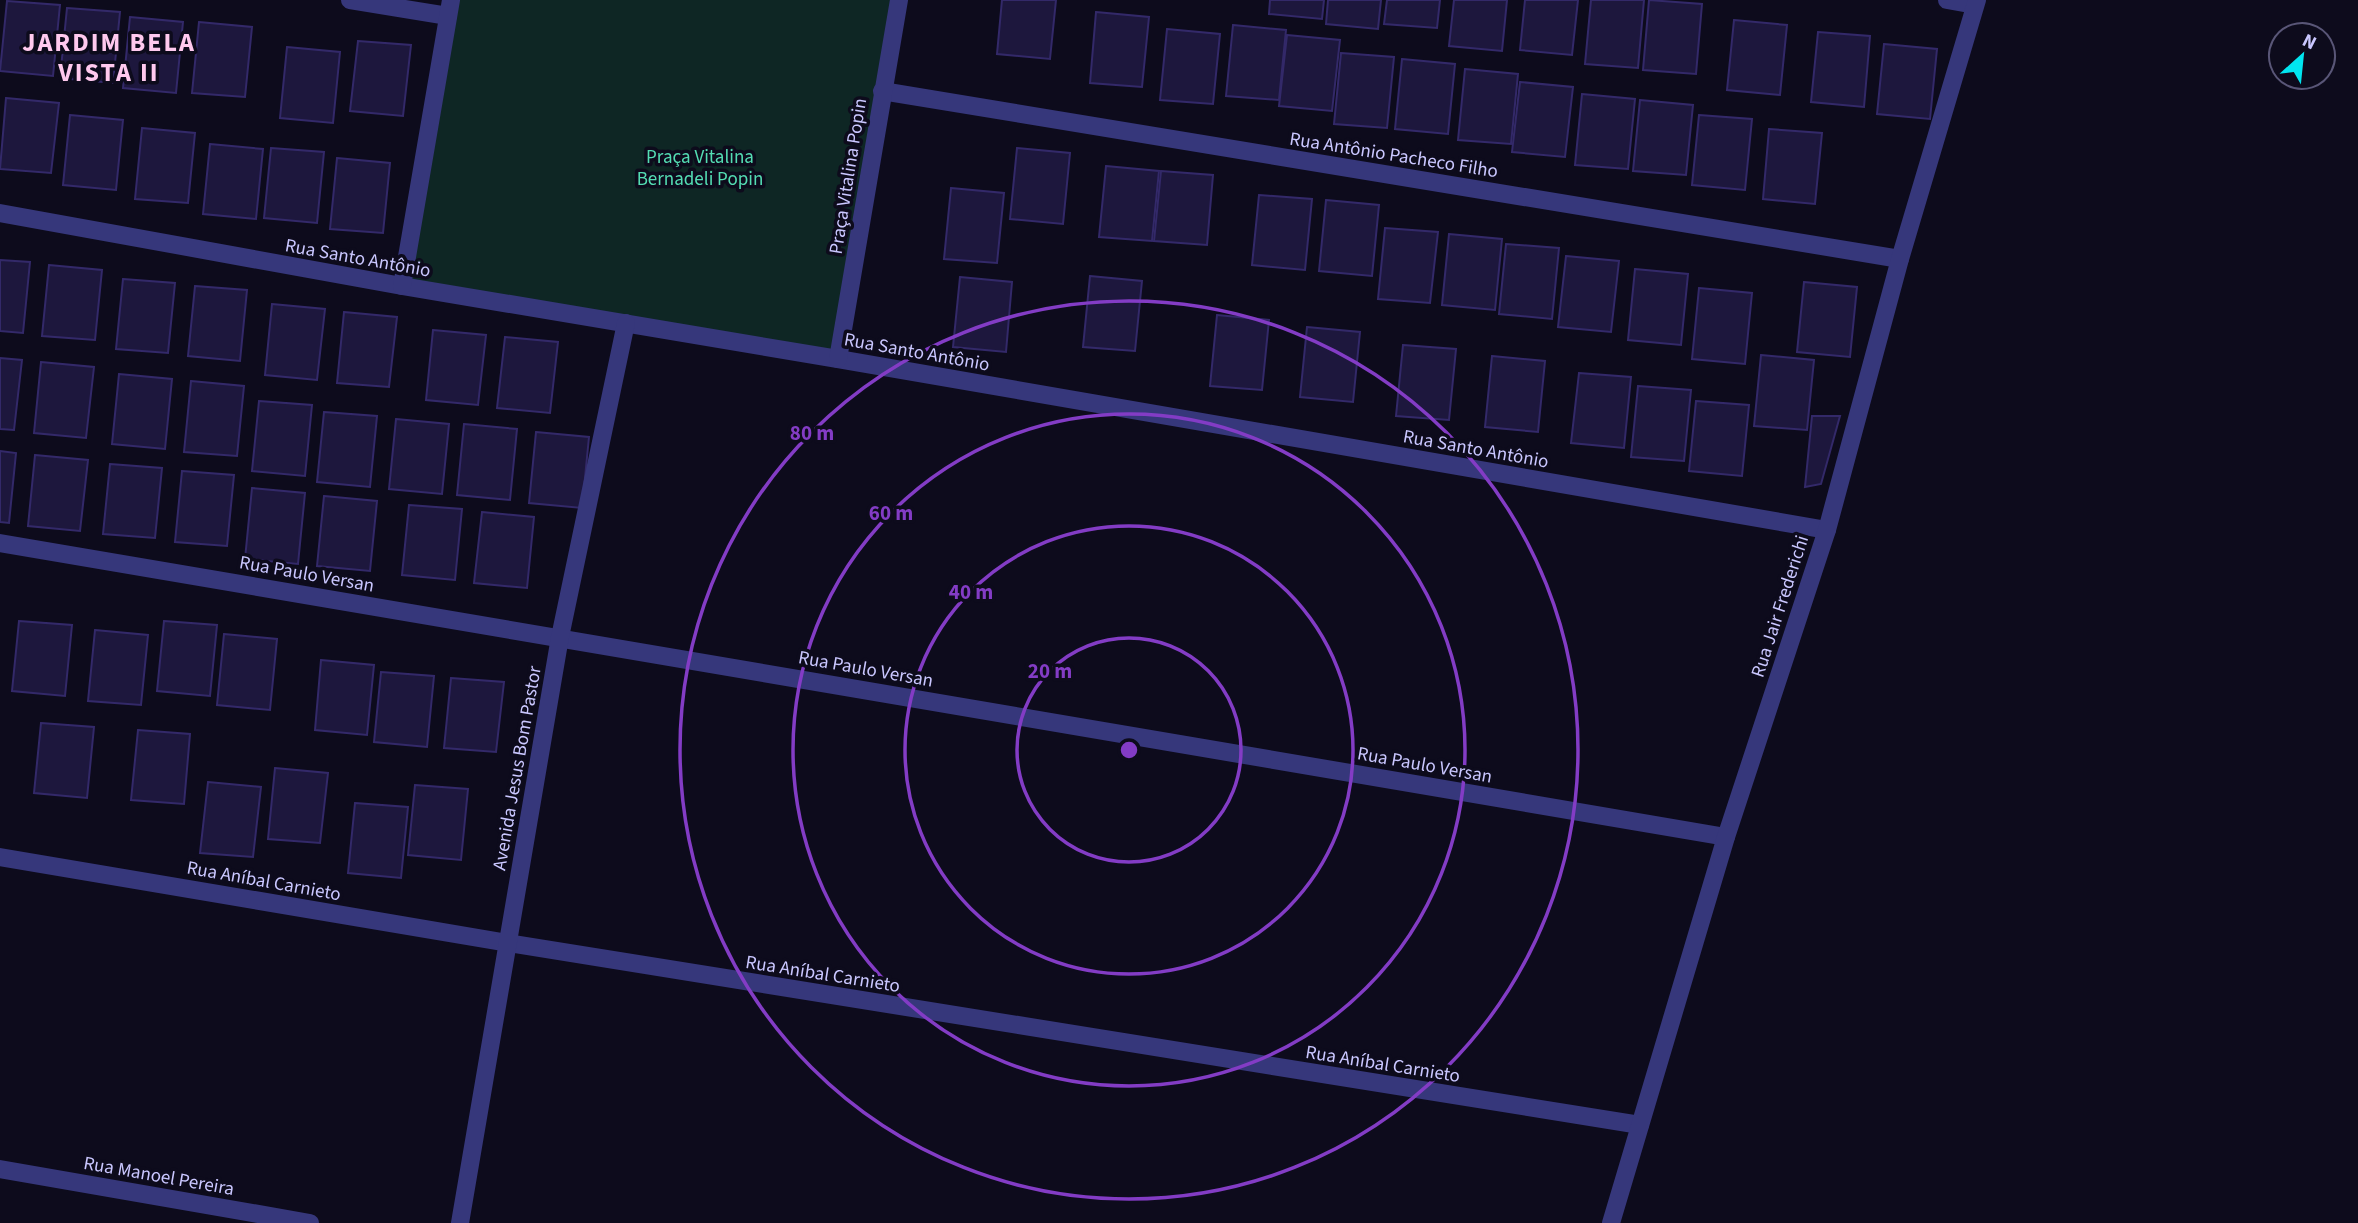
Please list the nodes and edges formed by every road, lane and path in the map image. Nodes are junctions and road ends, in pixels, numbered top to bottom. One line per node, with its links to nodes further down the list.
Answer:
1 (349, 0): 5 (street)
2 (899, 0): 6 (street, Praça Vitalina Popin)
3 (1947, 0): 4 (street)
4 (1976, 2): 8 (street, Rua Jair Frederichi)
5 (450, 8): 9 (street)
6 (882, 90): 8 (street, Rua Antônio Pacheco Filho); 11 (street, Praça Vitalina Popin)
7 (0, 213): 9 (street, Rua Santo Antônio)
8 (1900, 259): 12 (street, Rua Jair Frederichi)
9 (402, 286): 10 (street, Rua Santo Antônio)
10 (626, 323): 11 (street, Rua Santo Antônio); 14 (street, Avenida Jesus Bom Pastor)
11 (838, 359): 12 (street, Rua Santo Antônio)
12 (1827, 530): 15 (street, Rua Jair Frederichi)
13 (0, 543): 14 (street, Rua Paulo Versan)
14 (560, 637): 15 (street, Rua Paulo Versan); 17 (street, Avenida Jesus Bom Pastor)
15 (1726, 837): 18 (street, Rua Jair Frederichi)
16 (0, 857): 17 (street, Rua Aníbal Carnieto)
17 (508, 943): 18 (street, Rua Aníbal Carnieto); 21 (street, Avenida Jesus Bom Pastor)
18 (1640, 1125): 22 (street, Rua Jair Frederichi)
19 (0, 1169): 20 (street, Rua Manoel Pereira)
20 (310, 1223)
21 (460, 1223)
22 (1611, 1223)

